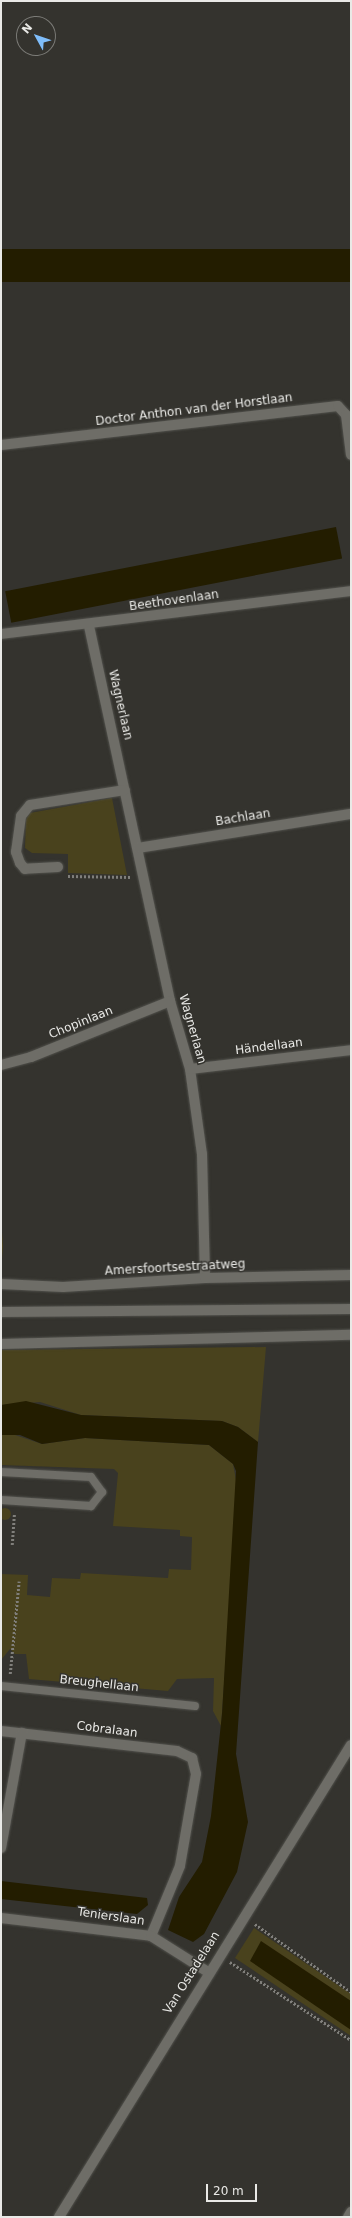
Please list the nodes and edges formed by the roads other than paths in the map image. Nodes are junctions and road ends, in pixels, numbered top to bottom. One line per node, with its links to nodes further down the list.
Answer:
1 (1, 445): 2 (street, Doctor Anthon van der Horstlaan)
2 (351, 455)
3 (351, 591): 4 (street, Beethovenlaan)
4 (89, 626): 5 (street, Beethovenlaan); 6 (street, Wagnerlaan)
5 (1, 634)
6 (125, 790): 8 (street, Wagnerlaan); 9 (street)
7 (351, 814): 8 (street, Bachlaan)
8 (138, 848): 10 (street, Wagnerlaan)
9 (58, 867)
10 (170, 1001): 12 (street, Chopinlaan); 13 (street, Wagnerlaan)
11 (351, 1050): 13 (street, Händellaan)
12 (1, 1065)
13 (190, 1070): 15 (street, Wagnerlaan)
14 (351, 1275): 15 (street, Amersfoortsestraatweg)
15 (206, 1278): 16 (street, Amersfoortsestraatweg)
16 (1, 1284)
17 (351, 1309): 18 (street)
18 (1, 1312)
19 (351, 1335): 20 (street)
20 (1, 1344)
21 (1, 1472): 22 (lane)
22 (1, 1500)
23 (5, 1686): 24 (lane, Breughellaan)
24 (195, 1706)
25 (1, 1730): 26 (street, Cobralaan)
26 (22, 1733): 28 (street); 30 (street, Cobralaan)
27 (351, 1745): 31 (street, Van Ostadelaan)
28 (1, 1848)
29 (1, 1918): 30 (street, Tenierslaan)
30 (151, 1936): 31 (street, Tenierslaan)
31 (208, 1972): 33 (street, Van Ostadelaan)
32 (351, 2212): 34 (street)
33 (59, 2217)
34 (348, 2217)

